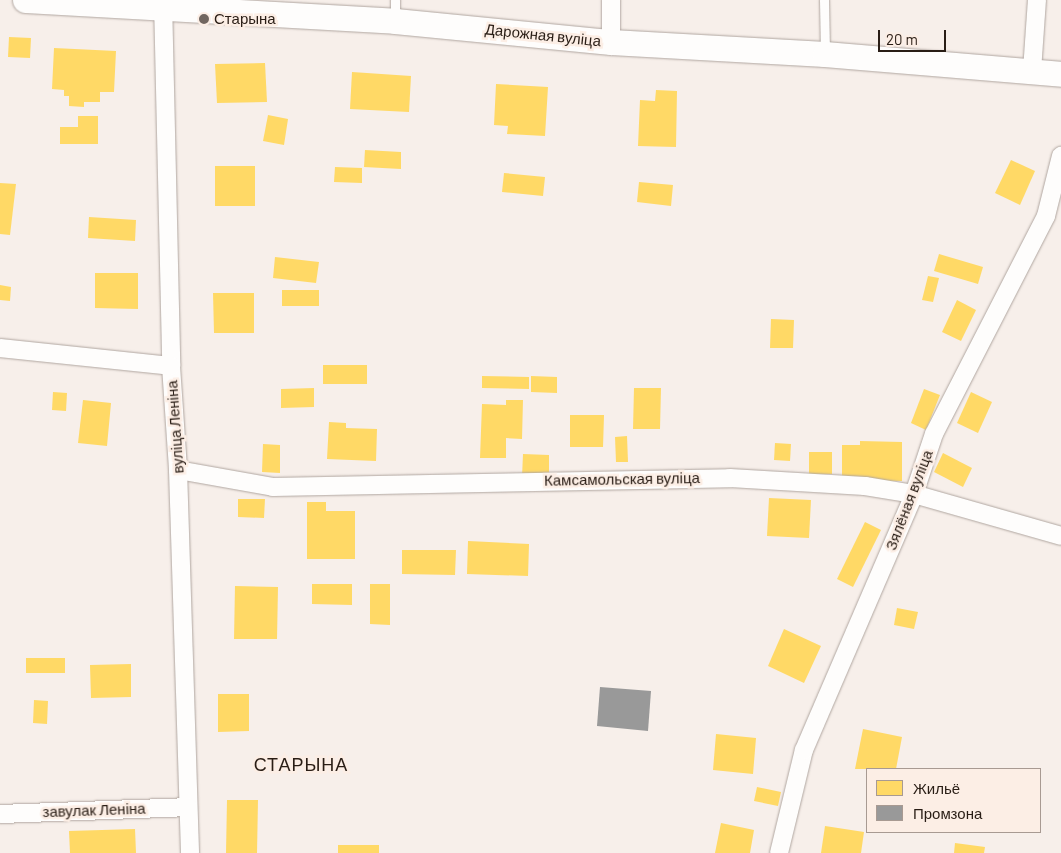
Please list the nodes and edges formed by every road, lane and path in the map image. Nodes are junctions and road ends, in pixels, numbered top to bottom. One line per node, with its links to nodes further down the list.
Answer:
1 (25, 0): 5 (main road, Дарожная вуліца)
2 (611, 0): 7 (street)
3 (824, 0): 8 (lane)
4 (1037, 0): 9 (street)
5 (163, 4): 6 (main road, Дарожная вуліца); 13 (street, вуліца Леніна)
6 (395, 10): 7 (main road, Дарожная вуліца)
7 (611, 42): 8 (main road, Дарожная вуліца)
8 (826, 54): 9 (main road, Дарожная вуліца)
9 (1032, 71): 10 (main road, Дарожная вуліца)
10 (1061, 74)
11 (1061, 156): 15 (street, Зялёная вуліца)
12 (0, 348): 13 (street)
13 (171, 366): 14 (street, вуліца Леніна)
14 (178, 470): 15 (street, Камсамольская вуліца); 17 (street, вуліца Леніна)
15 (914, 494): 16 (street, Камсамольская вуліца); 20 (street, Зялёная вуліца)
16 (1061, 536)
17 (188, 806): 18 (street, завулак Леніна); 19 (street, вуліца Леніна)
18 (0, 814)
19 (190, 853)
20 (779, 853)

